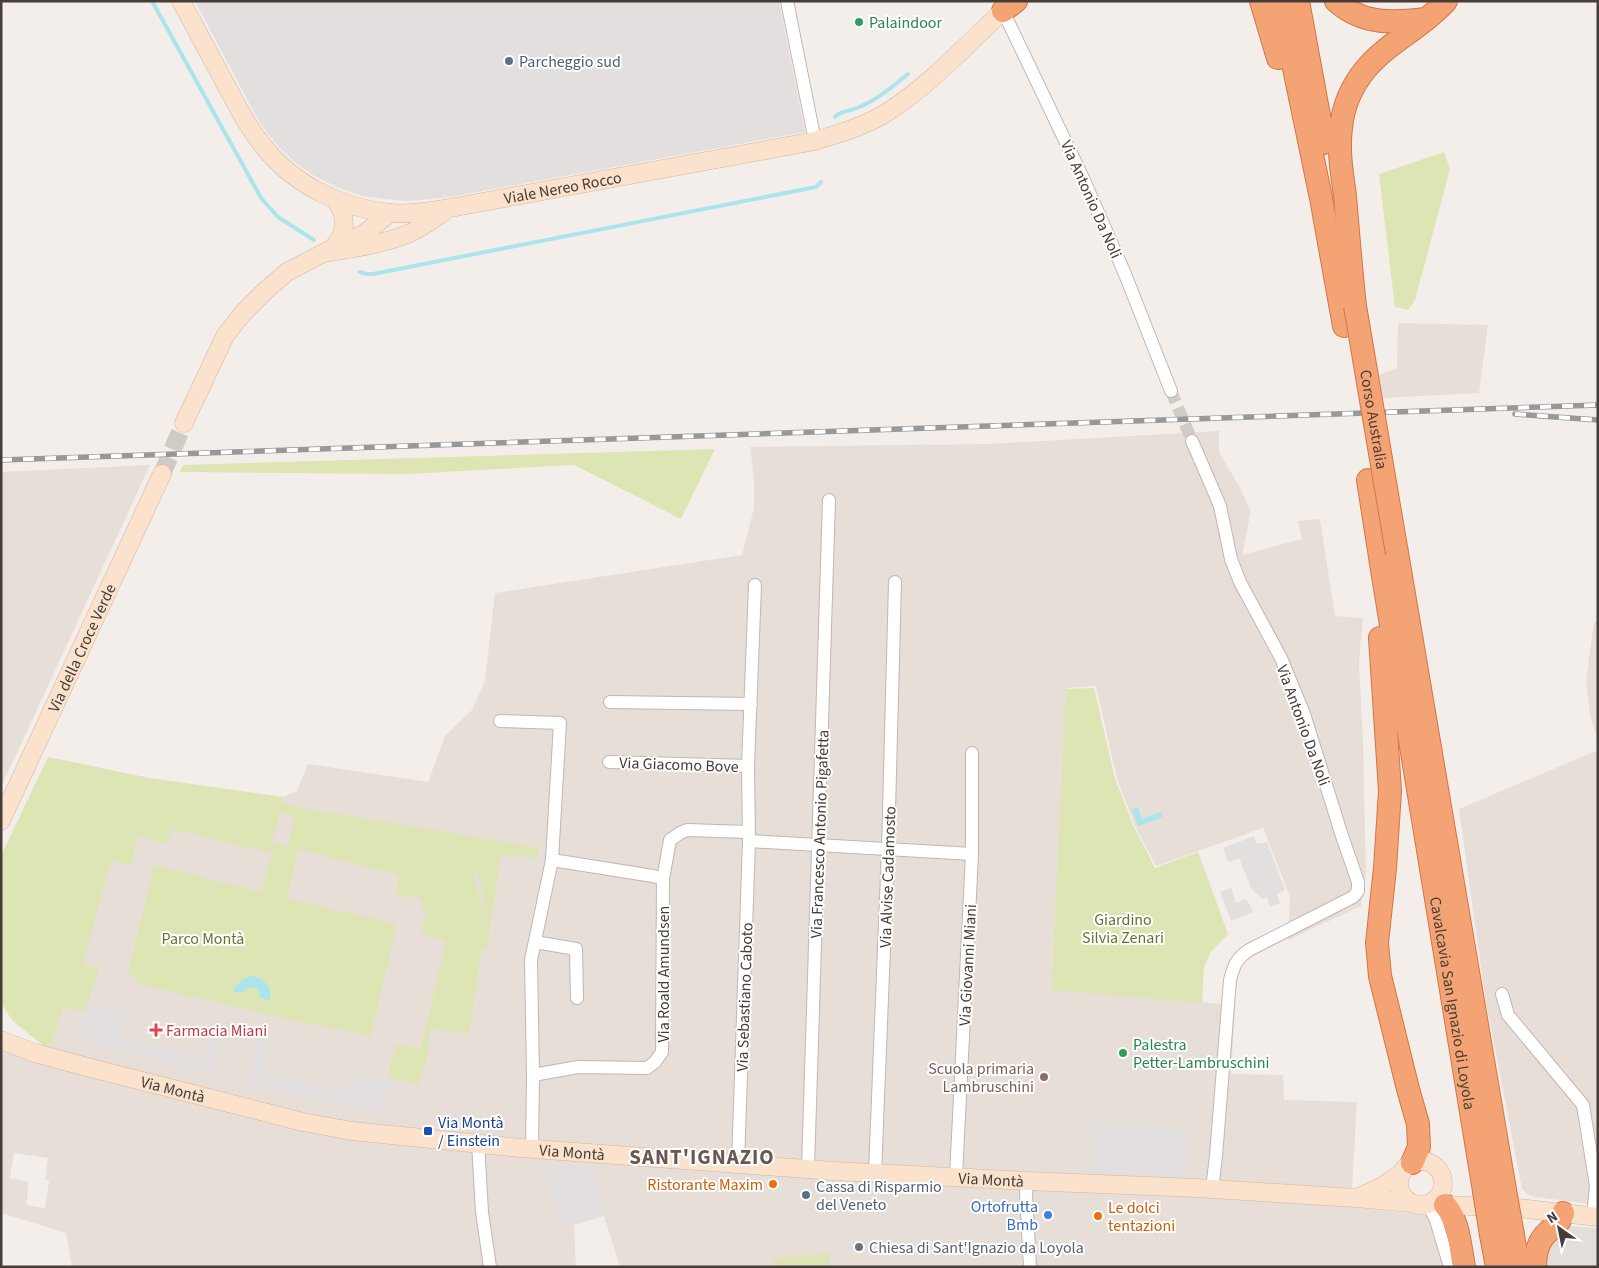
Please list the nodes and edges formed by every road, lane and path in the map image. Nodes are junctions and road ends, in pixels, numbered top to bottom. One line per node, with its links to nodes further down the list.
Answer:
1 (181, 1): 12 (street, Viale Nereo Rocco)
2 (788, 1): 10 (street)
3 (1261, 1): 11 (highway)
4 (1280, 1): 11 (highway, Corso Australia)
5 (1298, 1): 17 (highway, Corso Australia)
6 (1336, 1): 9 (highway)
7 (1446, 1): 9 (highway)
8 (1011, 4): 10 (street, Viale Nereo Rocco); 18 (street, Via Antonio Da Noli)
9 (1427, 19): 17 (highway)
10 (815, 141): 13 (street, Viale Nereo Rocco)
11 (1321, 198): 22 (highway, Corso Australia)
12 (336, 200): 14 (street, Viale Nereo Rocco); 16 (street)
13 (450, 208): 14 (street, Viale Nereo Rocco); 15 (street)
14 (390, 213): 15 (street); 16 (street)
15 (382, 243): 16 (street)
16 (329, 251): 19 (street)
17 (1355, 306): 35 (highway, Corso Australia, bridge)
18 (1171, 391)
19 (184, 423)
20 (1192, 441): 57 (street, Via Antonio Da Noli)
21 (162, 474): 33 (street, Via della Croce Verde)
22 (1368, 480): 29 (highway, Corso Australia); 52 (highway)
23 (829, 500): 36 (street, Via Francesco Antonio Pigafetta)
24 (896, 582): 37 (street, Via Alvise Cadamosto)
25 (755, 585): 27 (street, Via Sebastiano Caboto)
26 (610, 702): 27 (street)
27 (751, 704): 32 (street, Via Sebastiano Caboto)
28 (500, 721): 39 (street)
29 (1409, 738): 58 (highway, Cavalcavia San Ignazio di Loyola)
30 (972, 753): 38 (street, Via Giovanni Miani)
31 (609, 762): 32 (street, Via Giacomo Bove)
32 (748, 766): 34 (street, Via Sebastiano Caboto)
33 (1, 821)
34 (748, 837): 36 (street); 40 (street, Via Roald Amundsen); 50 (street, Via Sebastiano Caboto)
35 (1445, 838): 58 (highway, Cavalcavia San Ignazio di Loyola)
36 (819, 845): 37 (street); 51 (street, Via Francesco Antonio Pigafetta)
37 (888, 850): 38 (street); 53 (street, Via Alvise Cadamosto)
38 (972, 854): 54 (street, Via Giovanni Miani)
39 (552, 860): 40 (street); 41 (street)
40 (663, 879): 47 (street, Via Roald Amundsen)
41 (535, 942): 43 (street); 47 (street)
42 (1502, 994): 62 (street)
43 (577, 998)
44 (1, 1027): 46 (street, Via Montà)
45 (1, 1040): 46 (street, Via Montà)
46 (36, 1053): 48 (street, Via Montà)
47 (533, 1075): 49 (street)
48 (478, 1143): 49 (street, Via Montà); 64 (street)
49 (532, 1148): 50 (street, Via Montà)
50 (738, 1163): 51 (street, Via Montà)
51 (808, 1168): 53 (street, Via Montà)
52 (1407, 1168): 56 (street, Via Montà); 59 (street, Via Montà); 60 (street)
53 (875, 1173): 54 (street, Via Montà)
54 (956, 1178): 55 (street, Via Montà)
55 (1027, 1181): 57 (street, Via Montà); 65 (street)
56 (1444, 1181): 58 (street, Via Montà); 60 (street)
57 (1212, 1189): 59 (street, Via Montà)
58 (1500, 1196): 60 (street, Via Montà); 61 (street, Via Montà); 63 (highway, Cavalcavia San Ignazio di Loyola, bridge)
59 (1356, 1198): 60 (street, Via Montà)
60 (1430, 1203): 66 (street); 67 (highway)
61 (1563, 1213): 62 (street, Via Montà); 70 (highway)
62 (1596, 1217)
63 (1502, 1235): 68 (highway, Cavalcavia San Ignazio di Loyola); 69 (highway, Cavalcavia San Ignazio di Loyola)
64 (490, 1267)
65 (1030, 1267)
66 (1450, 1267)
67 (1464, 1267)
68 (1497, 1267)
69 (1518, 1267)
70 (1534, 1267)

